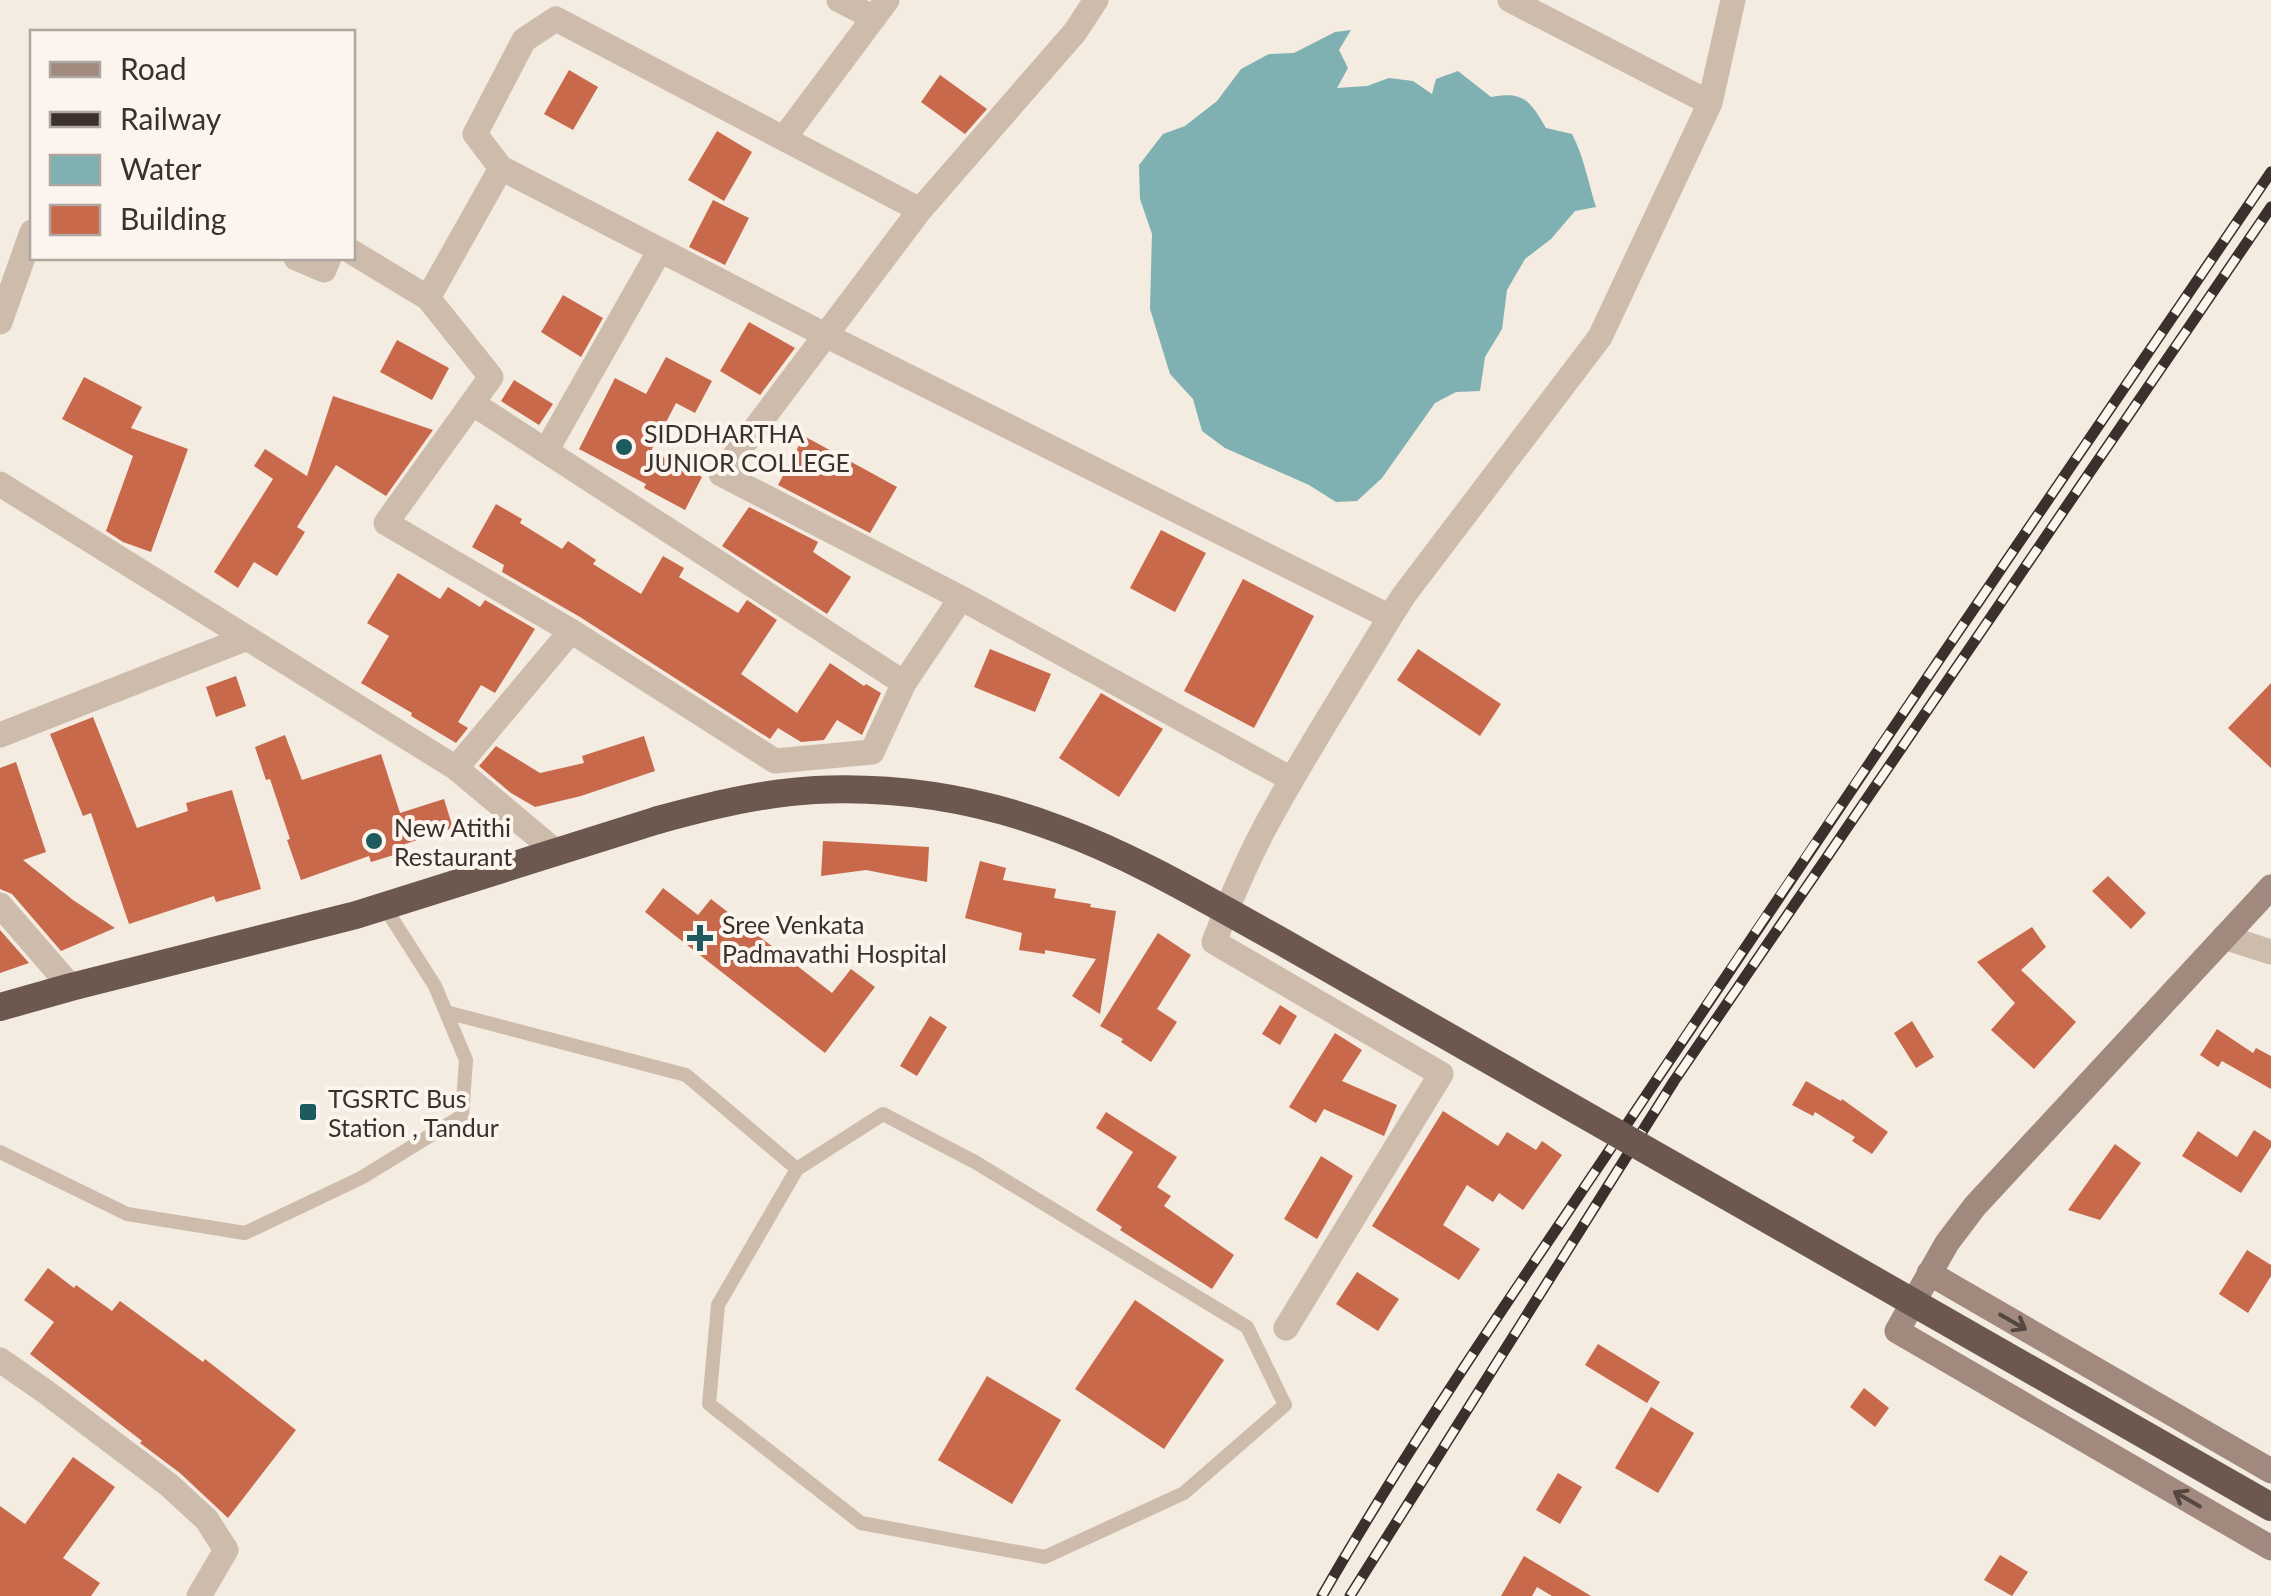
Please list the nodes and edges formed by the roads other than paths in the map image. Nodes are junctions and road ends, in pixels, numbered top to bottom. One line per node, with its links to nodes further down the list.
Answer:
1 (838, 0): 5 (street)
2 (1096, 0): 9 (street)
3 (1510, 0): 6 (street)
4 (1733, 0): 6 (street)
5 (880, 9): 7 (street)
6 (1710, 103): 22 (street)
7 (784, 138): 8 (street); 9 (street)
8 (501, 168): 11 (street); 15 (street)
9 (920, 210): 17 (street)
10 (30, 238): 16 (street)
11 (660, 250): 17 (street); 19 (street)
12 (355, 254): 15 (street)
13 (301, 260): 14 (street)
14 (328, 260)
15 (428, 298): 18 (street)
16 (0, 322)
17 (825, 334): 21 (street); 22 (street)
18 (472, 403): 19 (street); 23 (street)
19 (546, 452): 25 (street)
20 (0, 484): 24 (street)
21 (962, 598): 25 (street); 28 (street)
22 (1390, 617): 28 (street)
23 (571, 631): 25 (street); 27 (street)
24 (247, 638): 26 (street); 27 (street)
25 (904, 683)
26 (0, 735)
27 (456, 768): 29 (street)
28 (1291, 779): 41 (street)
29 (555, 851): 32 (highway); 44 (highway, bridge)
30 (2271, 887): 33 (main road)
31 (0, 905): 35 (street)
32 (384, 906): 35 (highway); 37 (lane)
33 (2224, 937): 34 (street); 40 (main road)
34 (2271, 952)
35 (71, 986): 36 (highway)
36 (0, 1007)
37 (446, 1012): 38 (lane); 39 (lane)
38 (0, 1152)
39 (796, 1169): 39 (lane)
40 (1929, 1273): 43 (main road, one-way to 43); 45 (main road, one-way to 40)
41 (1286, 1328)
42 (0, 1361): 46 (street)
43 (2271, 1470)
44 (2271, 1507)
45 (2271, 1548)
46 (199, 1596)

